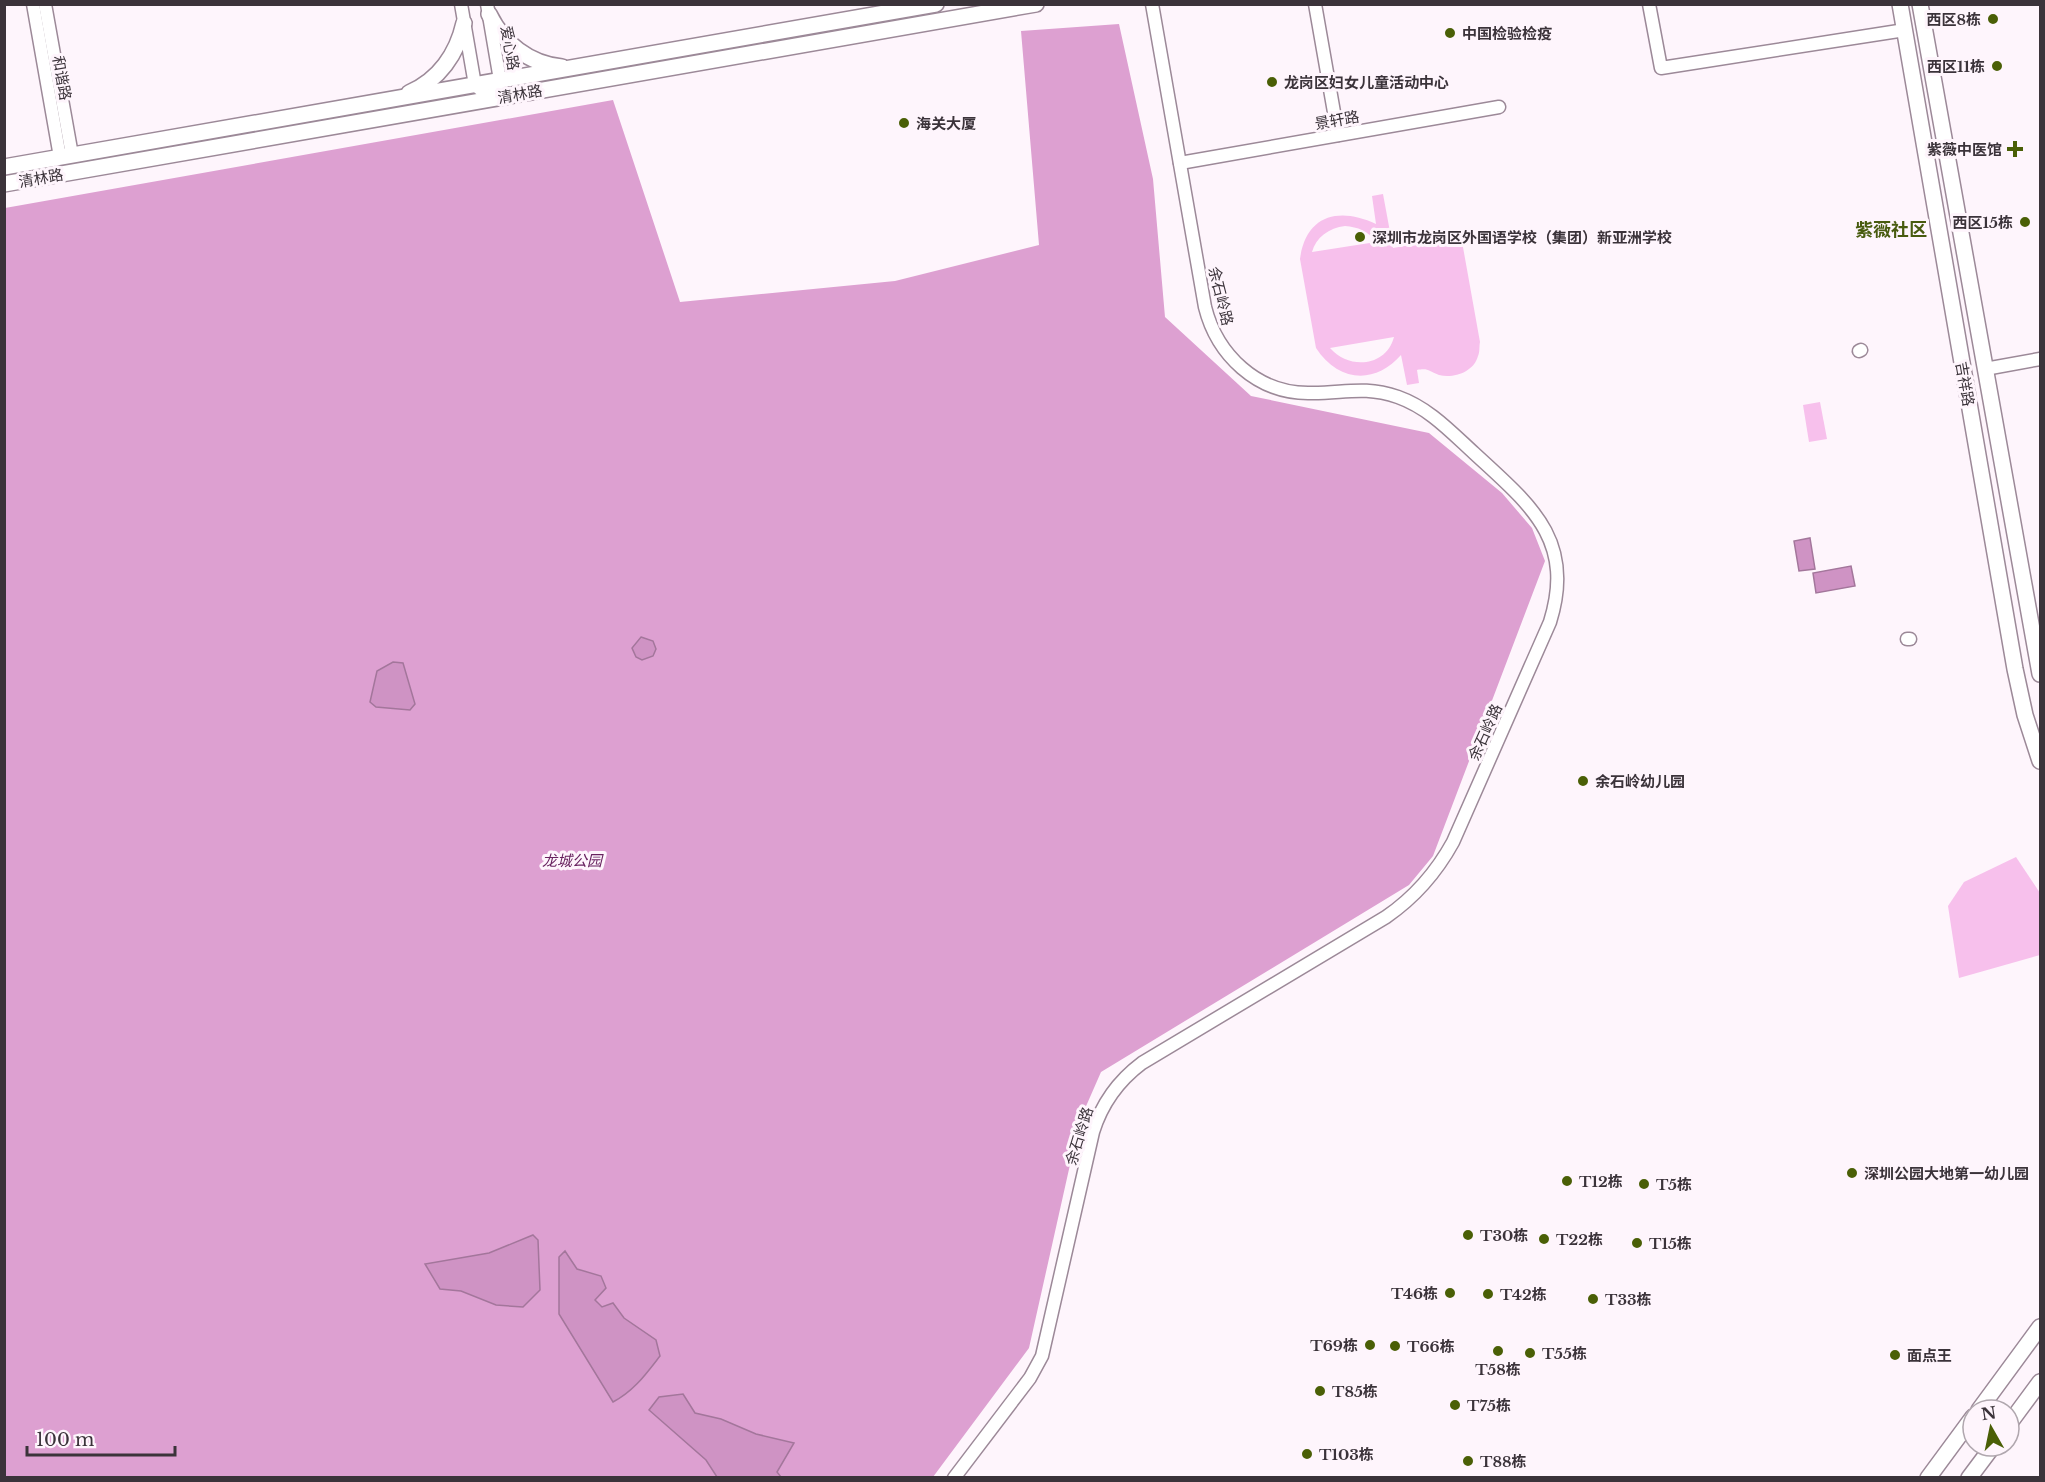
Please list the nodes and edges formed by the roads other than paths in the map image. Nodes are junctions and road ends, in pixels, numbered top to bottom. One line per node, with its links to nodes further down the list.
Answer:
1 (33, 4): 21 (street, 和谐路)
2 (45, 4): 21 (street, 和谐路)
3 (461, 4): 12 (street)
4 (936, 4): 14 (main road, 清林路)
5 (1036, 4): 18 (main road, 清林路)
6 (1152, 4): 22 (street, 余石岭路)
7 (1315, 4): 20 (street)
8 (1649, 4): 13 (street)
9 (1900, 4): 13 (main road, 吉祥路)
10 (1920, 4): 26 (main road, 吉祥路)
11 (488, 9): 14 (main road); 15 (street, 爱心路)
12 (464, 23): 16 (street); 17 (main road)
13 (1905, 30): 28 (main road, 吉祥路)
14 (574, 68): 15 (main road, 清林路)
15 (500, 80): 16 (main road, 清林路); 18 (street, 爱心路)
16 (475, 85): 17 (main road, 清林路); 18 (street)
17 (396, 99): 21 (main road, 清林路)
18 (491, 99): 24 (main road, 清林路)
19 (1499, 107): 20 (street, 景轩路)
20 (1338, 135): 22 (street, 景轩路)
21 (66, 156): 23 (main road, 清林路)
22 (1180, 163): 35 (street, 余石岭路)
23 (4, 167)
24 (4, 184)
25 (2040, 360): 26 (street)
26 (1985, 369): 27 (main road, 吉祥路)
27 (2040, 674)
28 (2040, 761)
29 (2040, 1327): 31 (main road)
30 (2040, 1382): 32 (main road)
31 (1987, 1398)
32 (2021, 1408)
33 (1961, 1433): 36 (main road)
34 (1984, 1458): 37 (main road)
35 (954, 1478)
36 (1928, 1478)
37 (1969, 1478)

